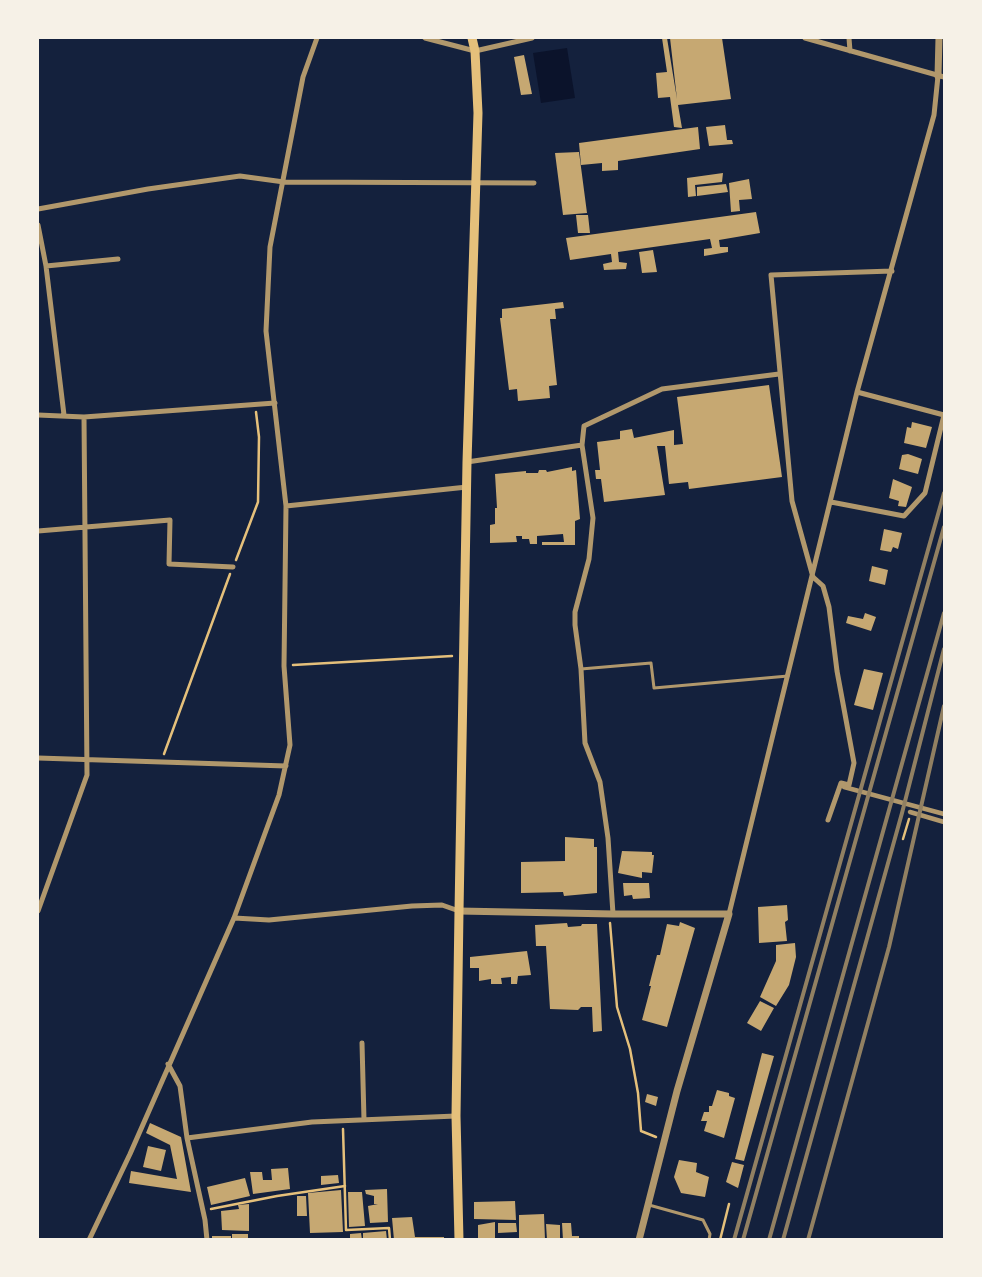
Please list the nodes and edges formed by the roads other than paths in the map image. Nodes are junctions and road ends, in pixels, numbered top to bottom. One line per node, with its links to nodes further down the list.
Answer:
1 (317, 38): 11 (street)
2 (425, 38): 8 (street)
3 (472, 38): 8 (main road)
4 (532, 38): 8 (street)
5 (805, 38): 9 (street)
6 (849, 38): 9 (street)
7 (939, 38): 10 (street)
8 (475, 51): 13 (main road)
9 (850, 52): 10 (street)
10 (941, 76): 18 (street)
11 (284, 182): 13 (street); 14 (street); 21 (street)
12 (534, 183): 13 (street)
13 (475, 184): 26 (main road)
14 (38, 209)
15 (38, 225): 17 (street)
16 (118, 259): 17 (street)
17 (46, 266): 23 (street)
18 (892, 271): 19 (street); 20 (street)
19 (779, 374): 25 (street); 33 (street)
20 (857, 392): 28 (street); 28 (street)
21 (276, 403): 24 (street); 29 (street)
22 (38, 415): 23 (street)
23 (64, 415): 24 (street)
24 (84, 417): 30 (street)
25 (582, 445): 26 (street); 34 (street)
26 (467, 462): 27 (main road)
27 (467, 487): 29 (street); 45 (main road)
28 (831, 502): 33 (street)
29 (286, 506): 38 (street)
30 (85, 528): 31 (street); 32 (street); 37 (street)
31 (38, 531)
32 (233, 567)
33 (813, 577): 35 (street); 42 (street)
34 (581, 669): 35 (lane); 46 (street)
35 (789, 676): 47 (street)
36 (38, 758): 37 (street)
37 (87, 761): 38 (street); 44 (street)
38 (286, 766): 48 (street)
39 (844, 787): 41 (street)
40 (910, 812): 43 (street)
41 (944, 814)
42 (828, 820)
43 (944, 822)
44 (38, 911)
45 (459, 911): 46 (street); 48 (street); 51 (main road)
46 (611, 914): 47 (street)
47 (729, 914): 54 (street)
48 (234, 918): 50 (street)
49 (362, 1043): 52 (street)
50 (168, 1064): 53 (street); 55 (street)
51 (456, 1116): 52 (street); 57 (main road)
52 (364, 1120): 53 (street)
53 (187, 1138): 56 (street)
54 (649, 1205): 58 (street); 59 (lane)
55 (89, 1240)
56 (207, 1240)
57 (459, 1240)
58 (639, 1240)
59 (708, 1240)

